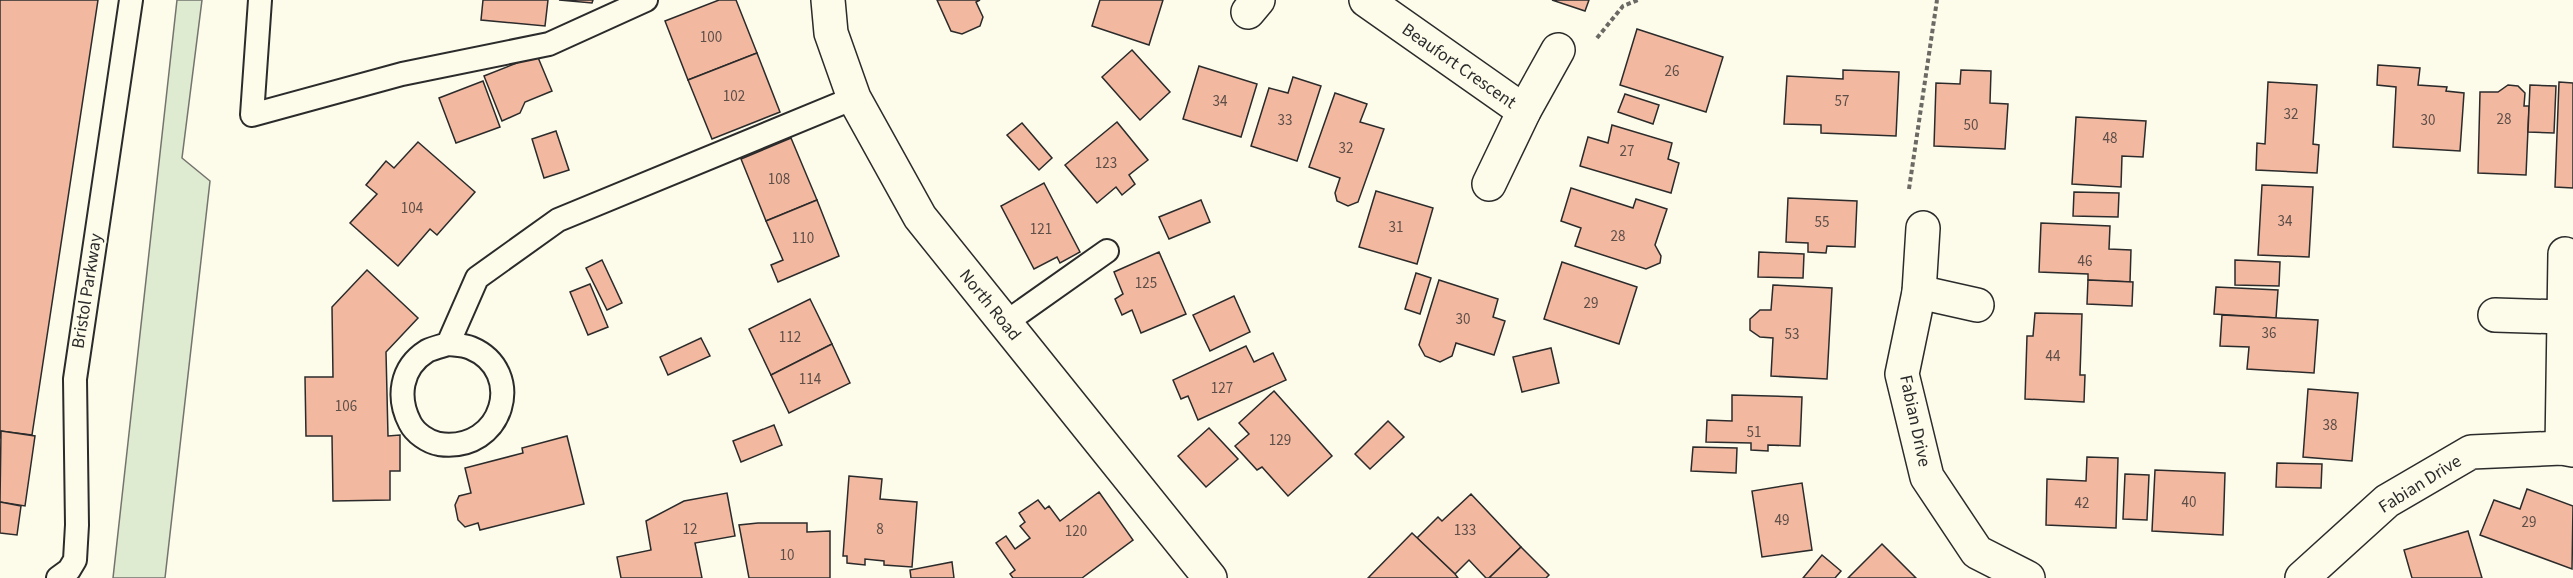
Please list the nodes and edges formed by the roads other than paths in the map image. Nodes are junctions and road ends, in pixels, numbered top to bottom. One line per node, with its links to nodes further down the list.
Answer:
1 (131, 0): 20 (lane, Bristol Parkway)
2 (260, 0): 3 (lane)
3 (646, 0)
4 (828, 0): 7 (street, North Road)
5 (1366, 0): 8 (street, Beaufort Crescent)
6 (1558, 50): 8 (street, Beaufort Crescent)
7 (854, 98): 17 (street, North Road); 18 (lane)
8 (1524, 111): 9 (street, Beaufort Crescent)
9 (1490, 184)
10 (1923, 228): 13 (street, Fabian Drive)
11 (1107, 251): 17 (lane)
12 (2565, 254): 16 (street, Fabian Drive)
13 (1919, 292): 14 (street); 22 (street, Fabian Drive)
14 (1977, 304)
15 (2495, 315): 16 (street)
16 (2562, 317): 19 (street, Fabian Drive)
17 (1005, 323): 21 (street, North Road)
18 (448, 344): 18 (lane)
19 (2567, 449): 23 (street, Fabian Drive)
20 (58, 578)
21 (1210, 578)
22 (2028, 578)
23 (2302, 578)

